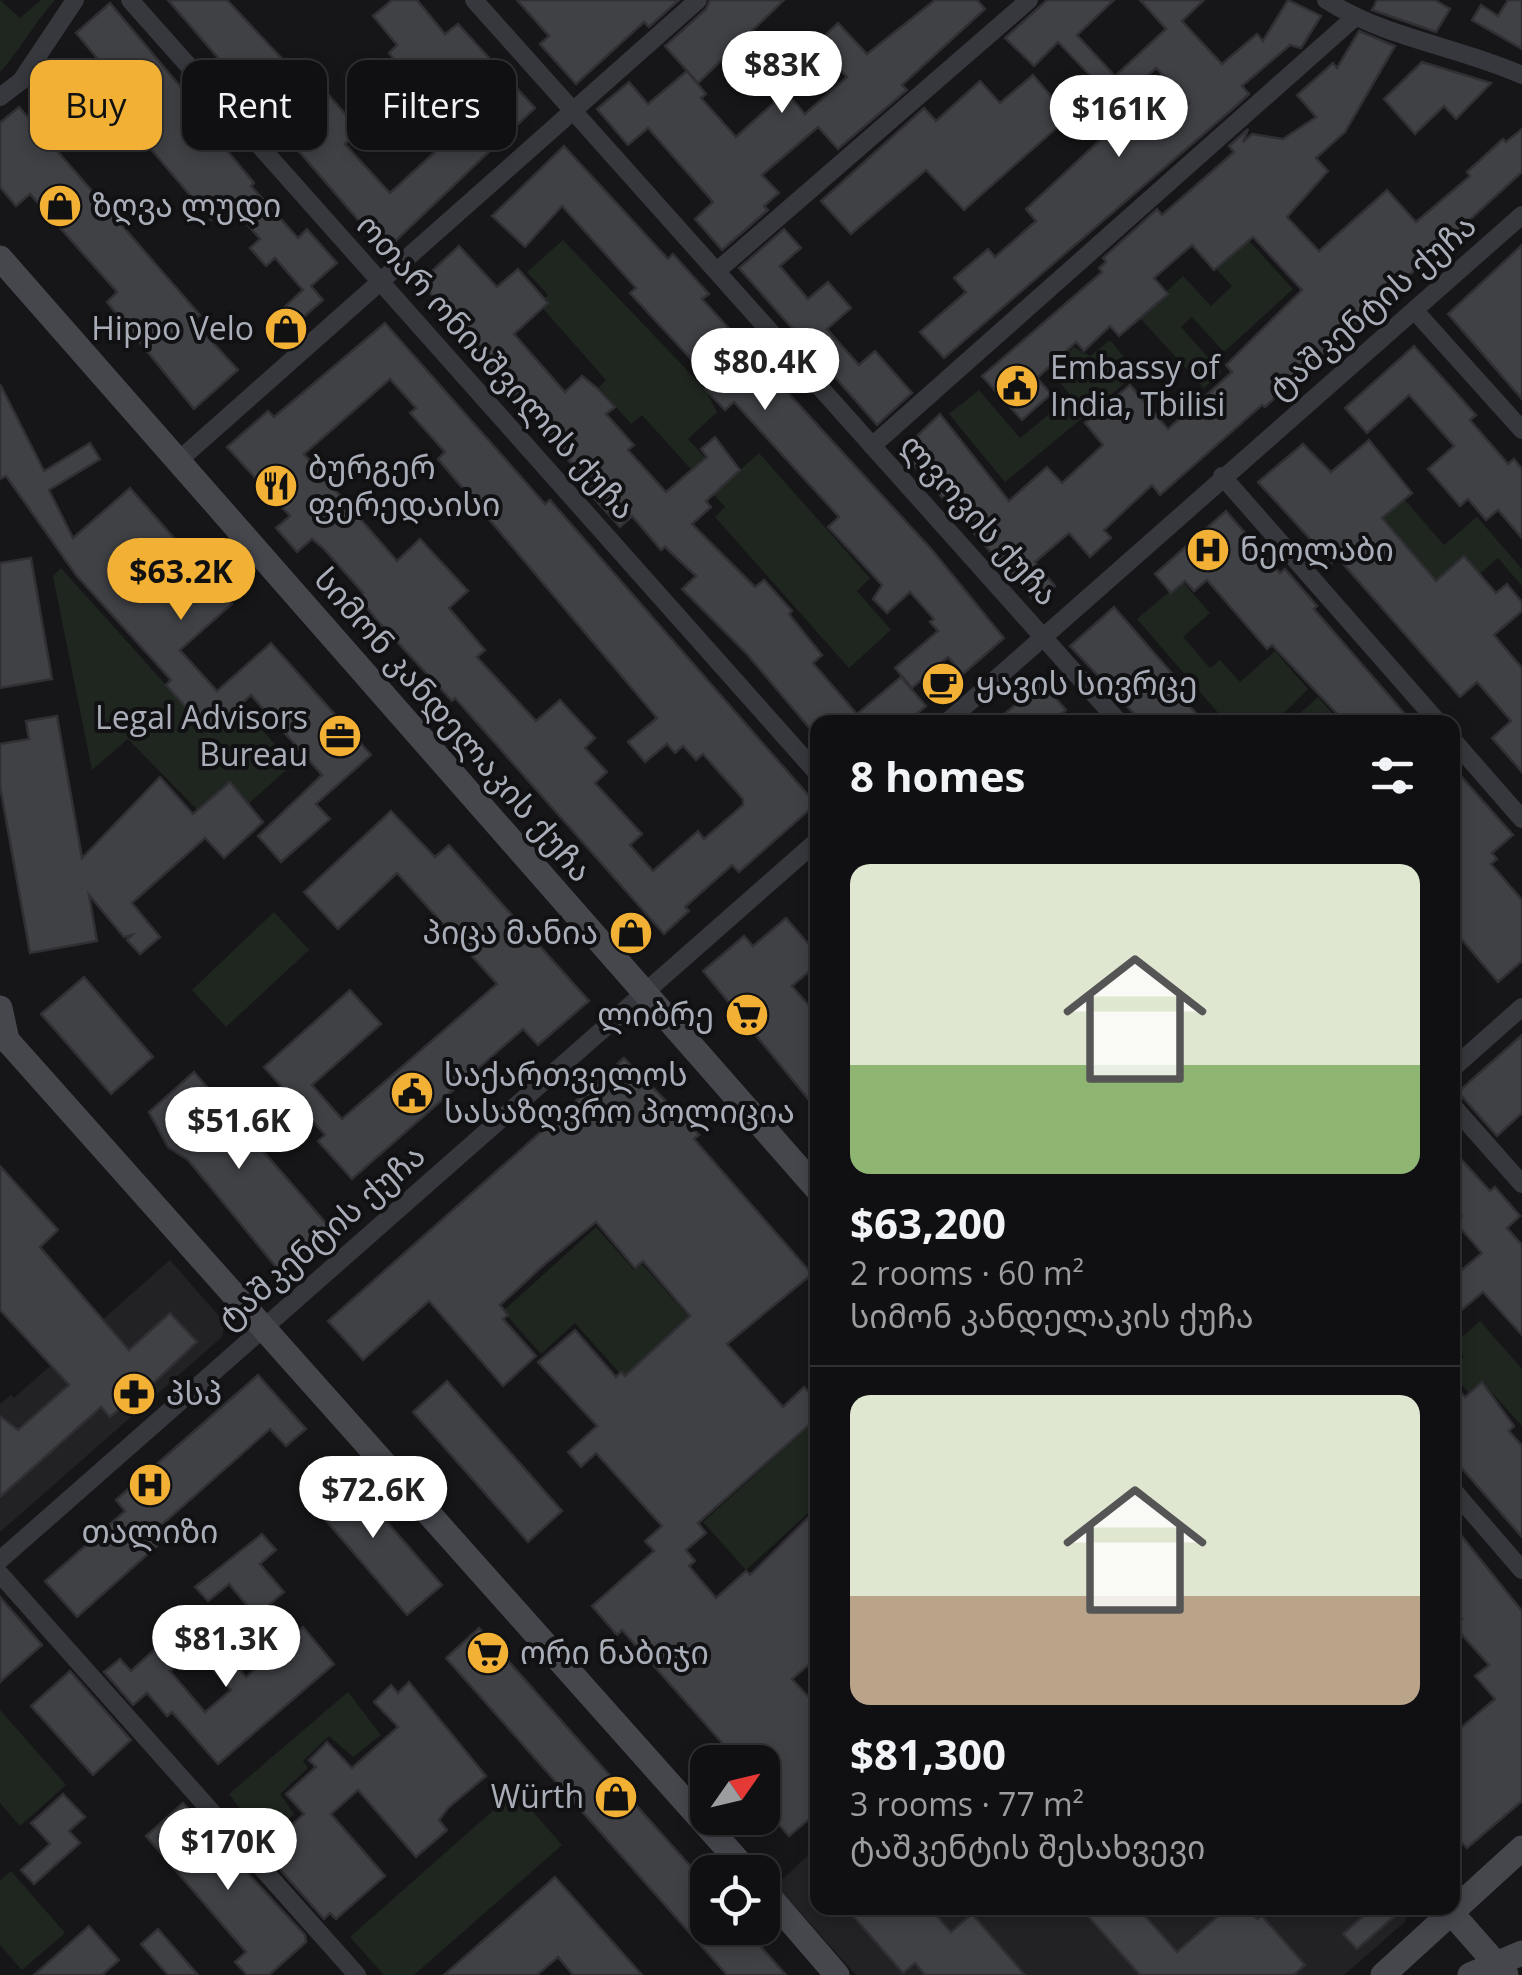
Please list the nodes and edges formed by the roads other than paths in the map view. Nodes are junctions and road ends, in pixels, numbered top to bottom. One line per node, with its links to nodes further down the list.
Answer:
1 (75, 0): 9 (street)
2 (130, 0): 14 (street, ოთარ ონიაშვილის ქუჩა)
3 (474, 0): 10 (street, ლვოვის ქუჩა)
4 (698, 0): 10 (street)
5 (1029, 0): 13 (street)
6 (1326, 0): 7 (street)
7 (1354, 18): 8 (street); 17 (street)
8 (1522, 75)
9 (0, 97)
10 (573, 112): 13 (street, ლვოვის ქუჩა); 14 (street)
11 (1522, 215): 15 (street, ტაშკენტის ქუჩა)
12 (0, 258): 18 (main road, სიმონ კანდელაკის ქუჩა)
13 (717, 272): 17 (street, ლვოვის ქუჩა)
14 (380, 282): 18 (street); 25 (street, ოთარ ონიაშვილის ქუჩა)
15 (1415, 311): 16 (street); 19 (street, ტაშკენტის ქუჩა)
16 (1522, 430)
17 (872, 446): 20 (street, ლვოვის ქუჩა)
18 (178, 461): 28 (main road, სიმონ კანდელაკის ქუჩა)
19 (1222, 476): 20 (street, ტაშკენტის ქუჩა); 23 (street)
20 (1042, 635): 21 (street, ტაშკენტის ქუჩა); 22 (street, ლვოვის ქუჩა)
21 (955, 715)
22 (1113, 715)
23 (1432, 715)
24 (1460, 749): 26 (street)
25 (810, 765)
26 (1522, 819)
27 (810, 847): 28 (street, ტაშკენტის ქუჩა)
28 (644, 992): 34 (main road, სიმონ კანდელაკის ქუჩა); 36 (street, ტაშკენტის ქუჩა)
29 (1522, 1007): 32 (street)
30 (0, 1008): 31 (main road)
31 (4, 1036): 36 (main road)
32 (1460, 1062)
33 (1460, 1114): 35 (street)
34 (810, 1181)
35 (1522, 1184)
36 (261, 1330): 38 (street, ტაშკენტის ქუჩა); 42 (main road)
37 (1460, 1499): 39 (street)
38 (0, 1560)
39 (1522, 1570)
40 (0, 1574): 49 (street)
41 (1522, 1848): 43 (main road)
42 (733, 1855)
43 (1460, 1902)
44 (780, 1909): 50 (main road)
45 (1446, 1915): 51 (main road)
46 (1454, 1915): 48 (main road)
47 (1522, 1954): 48 (main road)
48 (1502, 1970): 52 (main road)
49 (357, 1975)
50 (838, 1975)
51 (1382, 1975)
52 (1470, 1975)

